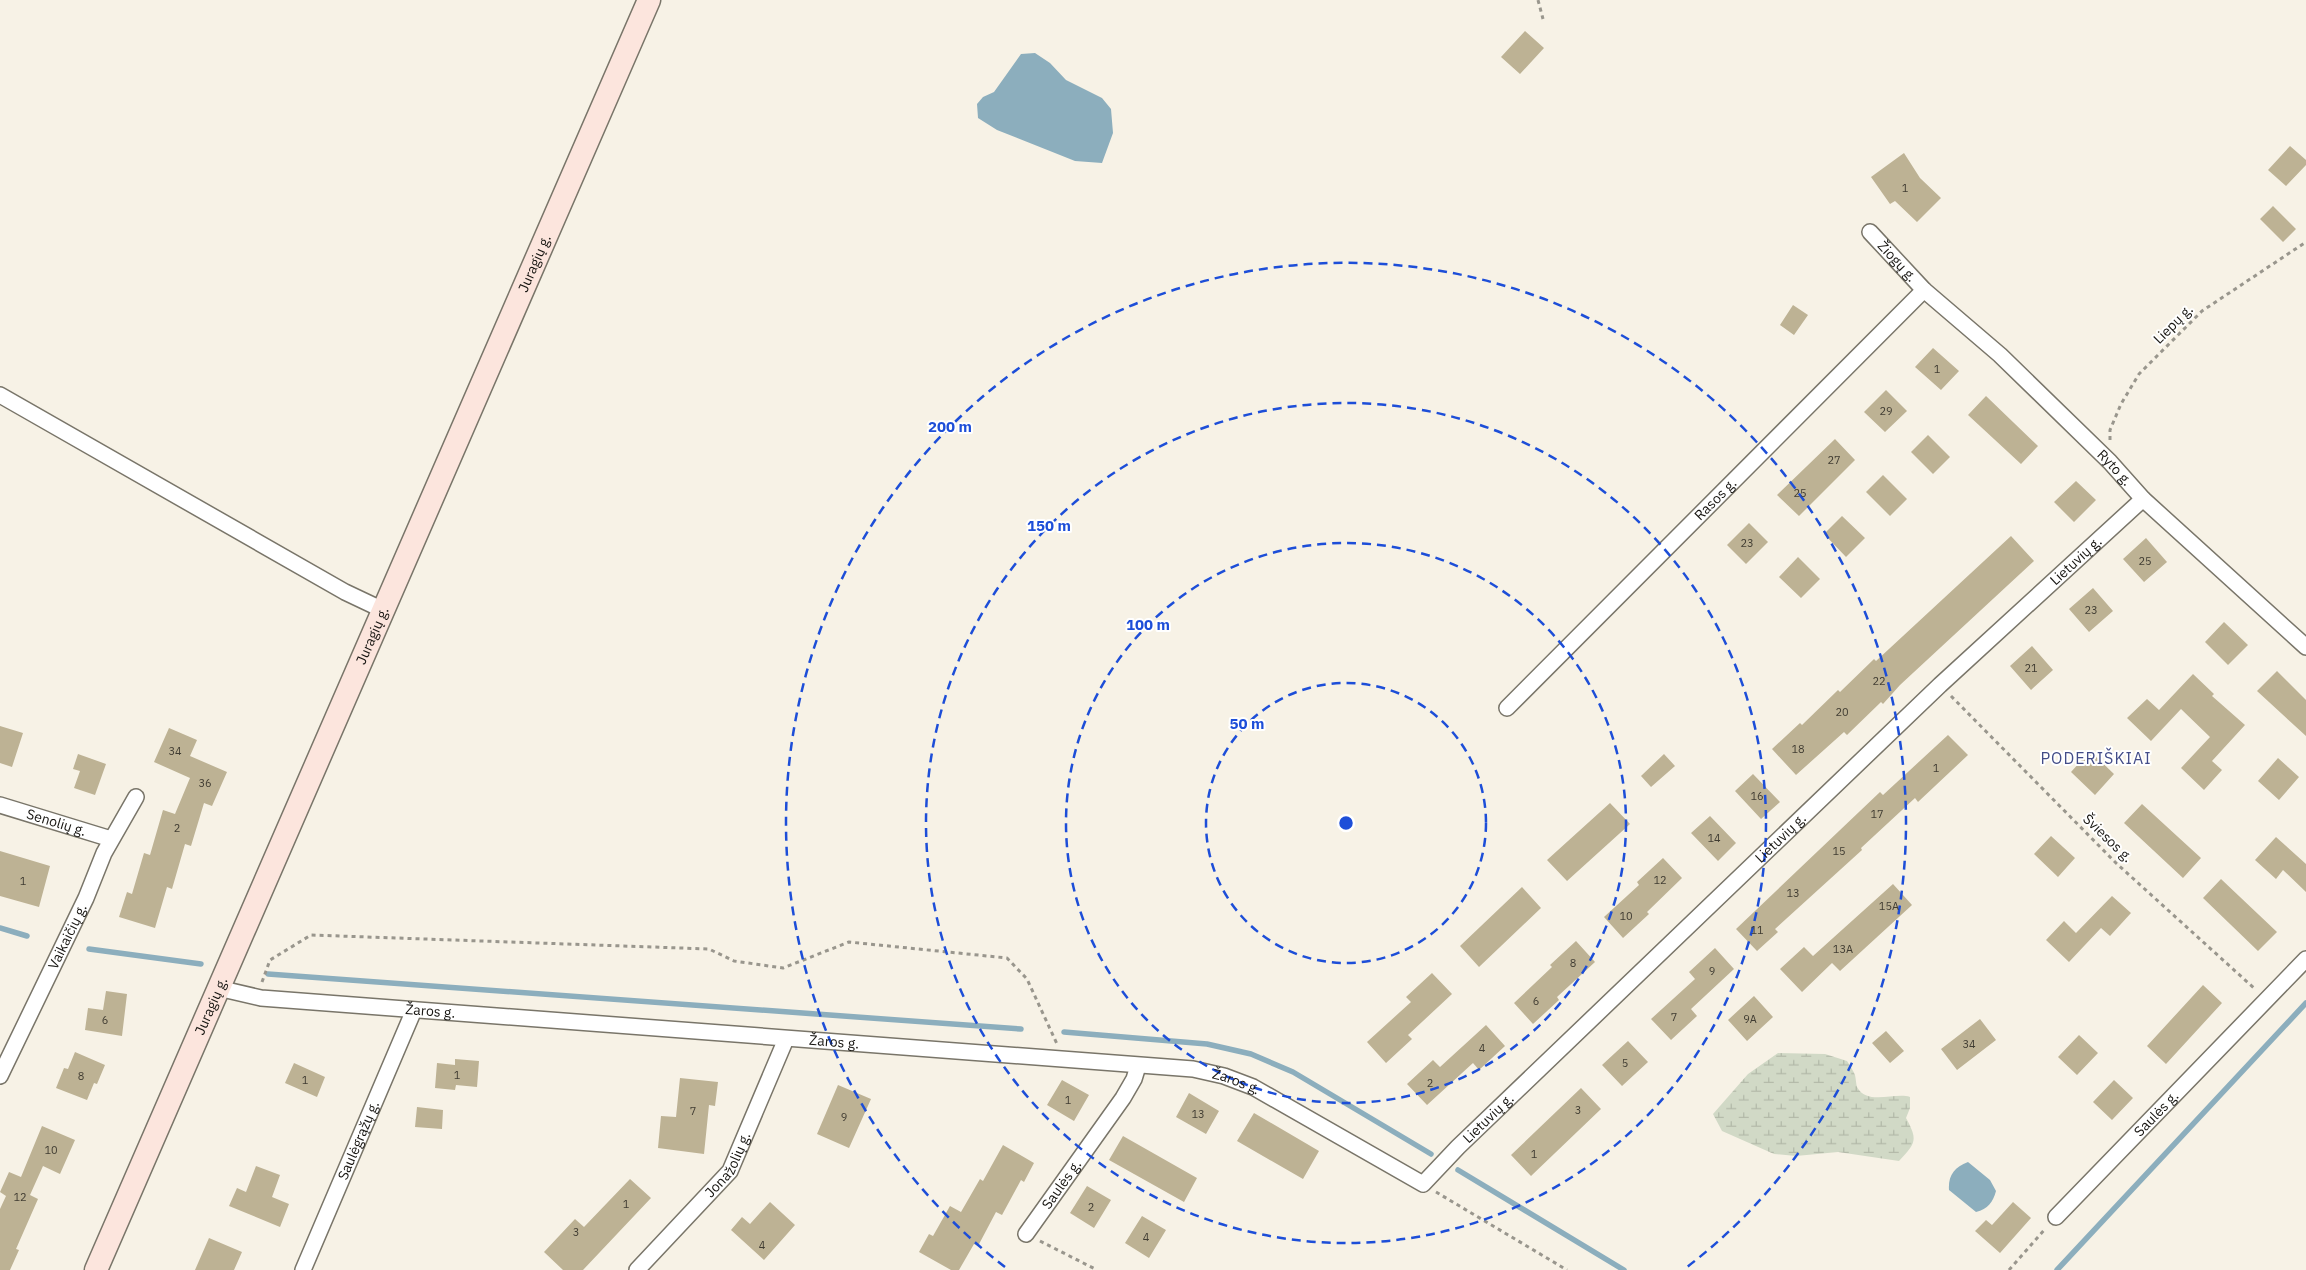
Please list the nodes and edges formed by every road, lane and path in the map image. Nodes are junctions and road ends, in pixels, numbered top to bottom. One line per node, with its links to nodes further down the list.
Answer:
1 (649, 0): 10 (main road, Juragių g.)
2 (1538, 0): 3 (path)
3 (1543, 19)
4 (1870, 232): 6 (street, Žiogų g.)
5 (2306, 242): 8 (path, Liepų g.)
6 (1924, 290): 8 (street, Ryto g.); 13 (street, Rasos g.)
7 (0, 396): 10 (street)
8 (2110, 462): 9 (street, Ryto g.)
9 (2143, 499): 11 (street, Ryto g.); 12 (street, Lietuvių g.)
10 (384, 610): 18 (main road, Juragių g.)
11 (2306, 647)
12 (1940, 685): 20 (path, Šviesos g.); 26 (street, Lietuvių g.)
13 (1507, 708)
14 (136, 798): 16 (street, Vaikaičių g.)
15 (0, 805): 16 (street, Senolių g.)
16 (112, 839): 25 (street, Vaikaičių g.)
17 (2306, 959): 20 (street, Saulės g.)
18 (218, 988): 19 (street, Žaros g.); 29 (main road, Juragių g.)
19 (257, 997): 21 (street, Žaros g.); 23 (path)
20 (2266, 999): 27 (street, Saulės g.)
21 (414, 1010): 22 (street, Žaros g.); 30 (street, Saulėgrąžų g.)
22 (786, 1039): 23 (street, Žaros g.); 31 (street, Jonažolių g.)
23 (1064, 1060): 24 (street, Žaros g.)
24 (1138, 1066): 26 (street, Žaros g.); 28 (street, Saulės g.)
25 (0, 1076)
26 (1423, 1184): 33 (path)
27 (2056, 1217): 34 (path)
28 (1026, 1234): 32 (path)
29 (96, 1270)
30 (303, 1270)
31 (637, 1270)
32 (1097, 1270)
33 (1567, 1270)
34 (2009, 1270)

